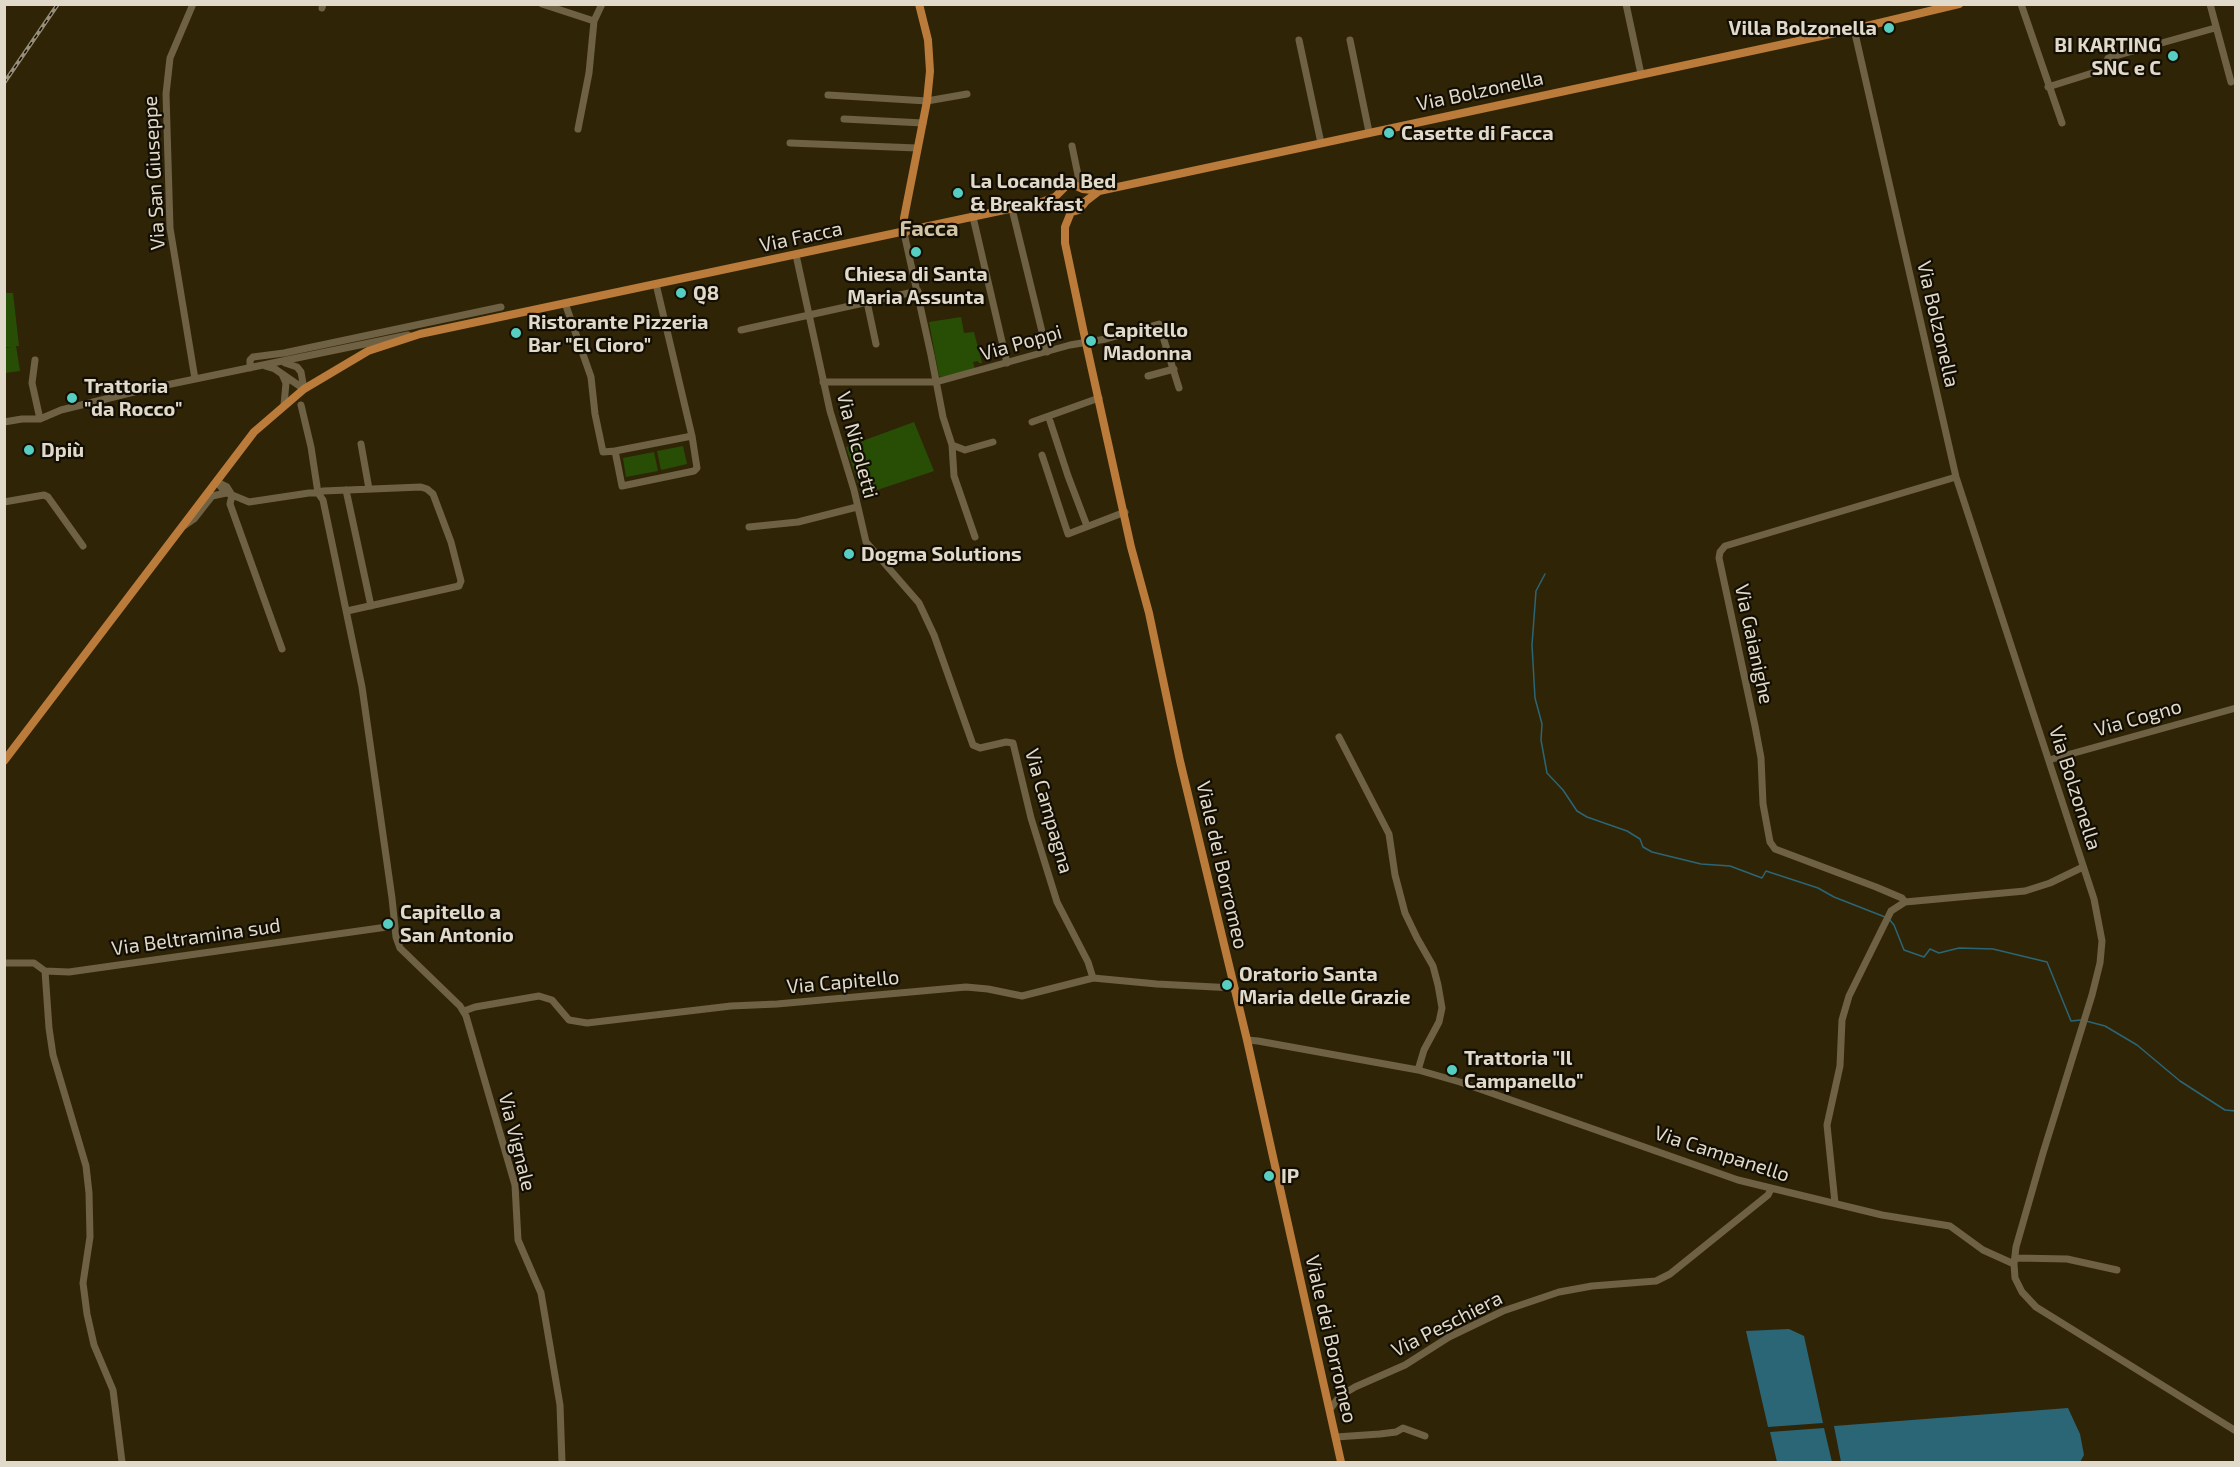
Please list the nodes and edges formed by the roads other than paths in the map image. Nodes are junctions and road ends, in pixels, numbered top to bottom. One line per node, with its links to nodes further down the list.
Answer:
1 (193, 4): 61 (street, Via San Giuseppe)
2 (542, 4): 9 (street)
3 (602, 4): 9 (street)
4 (919, 4): 19 (main road)
5 (1626, 4): 14 (street)
6 (1959, 4): 11 (main road)
7 (2021, 4): 16 (street)
8 (2210, 4): 10 (street)
9 (594, 21): 23 (street)
10 (2216, 28): 15 (street); 16 (street)
11 (1854, 29): 14 (main road, Via Bolzonella); 80 (street, Via Bolzonella)
12 (1299, 40): 26 (street)
13 (1350, 40): 24 (street)
14 (1641, 74): 24 (main road, Via Bolzonella)
15 (2231, 82)
16 (2048, 87): 22 (street)
17 (967, 94): 19 (street)
18 (828, 95): 19 (street)
19 (927, 101): 21 (main road)
20 (844, 119): 21 (street)
21 (923, 123): 28 (main road)
22 (2062, 123)
23 (578, 129)
24 (1369, 132): 26 (main road, Via Bolzonella)
25 (790, 143): 28 (street)
26 (1321, 143): 30 (main road, Via Bolzonella)
27 (1072, 146): 29 (street)
28 (917, 148): 36 (main road)
29 (1080, 187): 30 (main road, Via Bolzonella); 31 (main road); 32 (main road)
30 (1099, 191): 32 (main road, Via Bolzonella)
31 (1060, 193): 33 (main road, Via Facca); 34 (main road)
32 (1086, 201): 37 (main road, Via Bolzonella)
33 (1042, 202): 34 (main road, Via Facca); 35 (main road, Via Facca)
34 (1061, 206): 37 (main road)
35 (1012, 209): 38 (main road, Via Facca); 52 (street)
36 (906, 211): 39 (main road); 40 (main road)
37 (1071, 212): 50 (main road)
38 (973, 218): 39 (main road, Via Facca); 55 (street)
39 (916, 230): 40 (main road, Via Facca)
40 (905, 232): 41 (main road, Via Facca); 43 (street)
41 (796, 255): 42 (main road, Via Facca); 47 (street, Via Nicoletti)
42 (657, 284): 45 (main road, Via Facca); 73 (street)
43 (918, 291): 44 (street); 63 (street)
44 (867, 302): 47 (street); 51 (street)
45 (565, 303): 49 (main road, Via Facca); 78 (street)
46 (501, 307): 57 (street)
47 (809, 316): 48 (street); 62 (street, Via Nicoletti)
48 (741, 330)
49 (420, 334): 54 (street); 65 (main road, Via Facca)
50 (1086, 343): 52 (street, Via Poppi); 58 (street, Via Poppi); 66 (main road)
51 (876, 344)
52 (1047, 352): 55 (street, Via Poppi)
53 (35, 360): 69 (street)
54 (279, 362): 56 (street); 65 (street)
55 (1007, 363): 63 (street, Via Poppi)
56 (265, 366): 57 (street); 59 (street)
57 (250, 368): 61 (street)
58 (1174, 369): 60 (street); 64 (street, Via Poppi)
59 (282, 374): 65 (street); 67 (street)
60 (1148, 376)
61 (195, 379): 69 (street)
62 (822, 382): 63 (street, Via Poppi); 87 (street, Via Nicoletti)
63 (936, 382): 77 (street)
64 (1179, 388)
65 (304, 389): 67 (main road, Via Facca)
66 (1099, 398): 72 (street); 88 (main road)
67 (284, 405): 74 (main road, Via Facca)
68 (302, 405): 85 (street, Via Vignale)
69 (39, 419): 71 (street)
70 (1050, 421): 90 (street)
71 (4, 422)
72 (1032, 422)
73 (692, 436): 78 (street); 78 (street)
74 (247, 442): 81 (main road, Via Facca); 84 (street)
75 (993, 442): 77 (street)
76 (361, 444): 82 (street)
77 (952, 445): 92 (street)
78 (615, 451)
79 (1042, 455): 90 (street)
80 (1956, 477): 100 (street, Via Bolzonella); 103 (street, Via Gaianighe)
81 (217, 482): 84 (street); 89 (main road, Via Facca)
82 (369, 489): 83 (street); 94 (street)
83 (346, 490): 85 (street); 94 (street)
84 (228, 492): 85 (street); 89 (street); 97 (street)
85 (318, 493): 95 (street, Via Vignale)
86 (4, 502): 93 (street)
87 (857, 507): 91 (street); 96 (street, Via Nicoletti)
88 (1125, 512): 90 (street); 108 (main road, Viale dei Borromeo)
89 (184, 526): 101 (main road, Via Facca)
90 (1087, 526)
91 (748, 527)
92 (975, 537)
93 (82, 546)
94 (371, 606): 95 (street)
95 (346, 611): 104 (street, Via Vignale)
96 (928, 623): 107 (street, Via Campagna)
97 (282, 649)
98 (2235, 708): 100 (street, Via Cogno)
99 (1339, 737): 111 (street)
100 (2049, 760): 102 (street, Via Bolzonella)
101 (4, 761)
102 (2083, 867): 103 (street); 114 (street, Via Bolzonella)
103 (1905, 902): 113 (street)
104 (394, 926): 106 (street, Via Beltramina sud); 109 (street, Via Vignale)
105 (4, 963): 106 (street, Via Beltramina sud)
106 (45, 971): 120 (street)
107 (1093, 978): 108 (street, Via Capitello); 109 (street, Via Capitello)
108 (1234, 988): 110 (main road, Viale dei Borromeo)
109 (464, 1011): 121 (street, Via Vignale)
110 (1247, 1041): 111 (street, Via Campanello); 116 (main road, Viale dei Borromeo)
111 (1418, 1070): 112 (street, Via Campanello)
112 (1771, 1189): 113 (street, Via Campanello); 116 (street, Via Peschiera)
113 (1835, 1203): 114 (street, Via Campanello)
114 (2015, 1261): 115 (street); 117 (street)
115 (2117, 1270)
116 (1330, 1409): 119 (main road, Viale dei Borromeo)
117 (2235, 1431)
118 (1425, 1436): 119 (street, Viale dei Borromeo)
119 (1336, 1437): 122 (main road, Viale dei Borromeo)
120 (122, 1462)
121 (562, 1462)
122 (1341, 1462)

